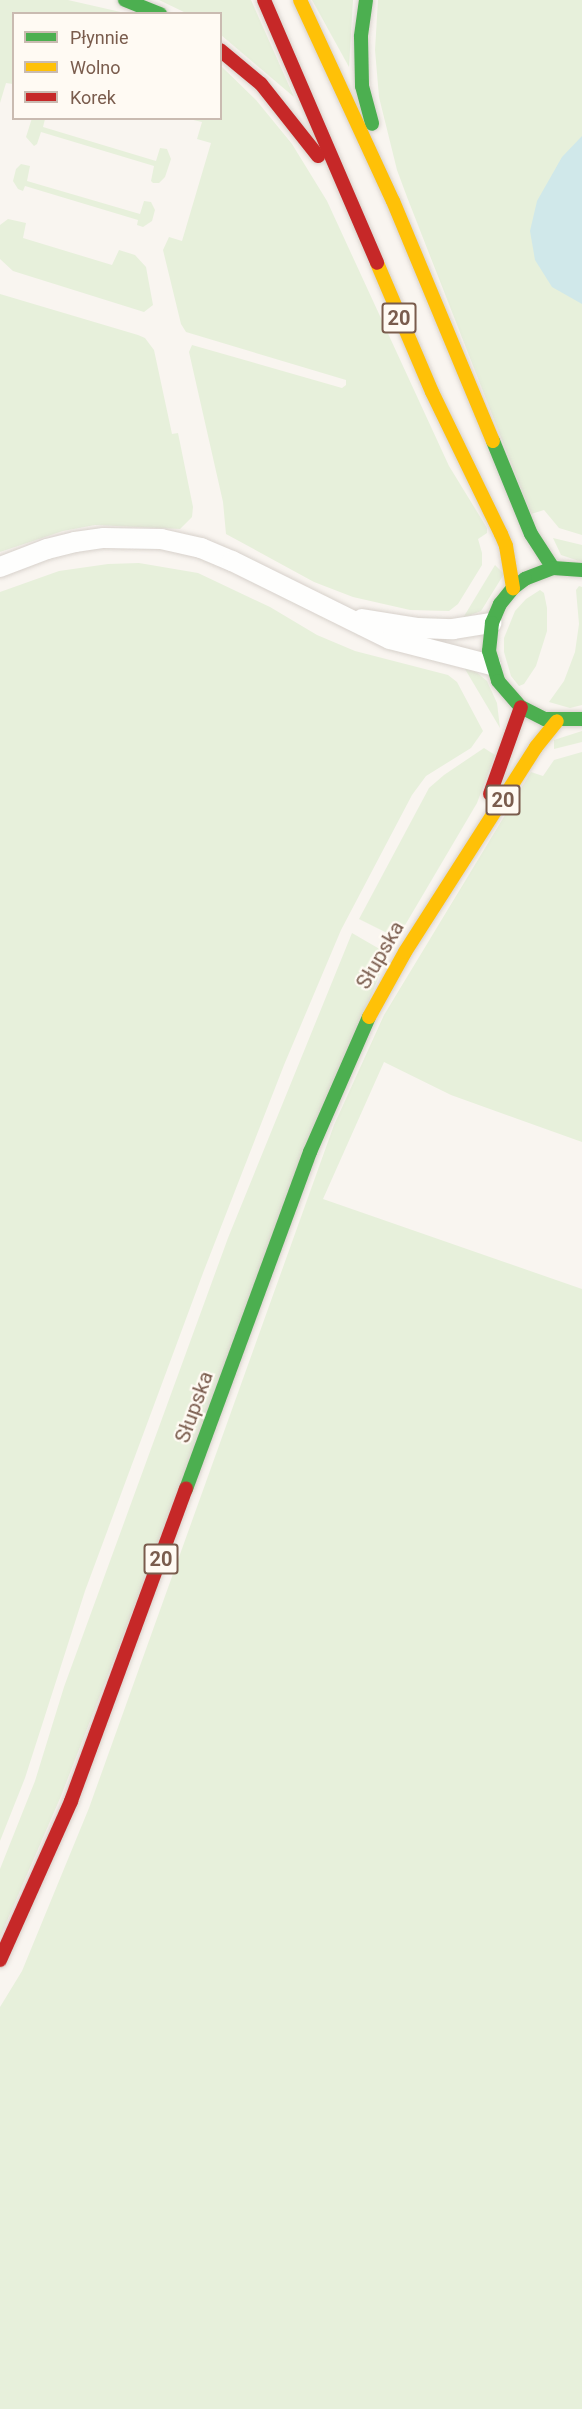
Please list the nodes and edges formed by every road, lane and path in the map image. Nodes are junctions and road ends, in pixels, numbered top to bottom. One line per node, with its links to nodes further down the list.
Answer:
1 (125, 0): 5 (main road)
2 (264, 0): 7 (main road)
3 (300, 0): 8 (main road, 20)
4 (366, 0): 8 (main road)
5 (155, 12)
6 (222, 52): 7 (main road, 20)
7 (346, 194): 12 (main road, 20)
8 (393, 201): 10 (main road, 20)
9 (0, 567): 13 (street)
10 (553, 568): 11 (main road); 12 (main road)
11 (582, 570)
12 (513, 588): 14 (main road)
13 (333, 614): 14 (street); 15 (street)
14 (492, 623): 15 (main road)
15 (491, 665): 16 (main road)
16 (521, 707): 18 (main road); 19 (main road, Słupska / 20)
17 (582, 719): 18 (main road)
18 (558, 721): 19 (main road, Słupska / 20)
19 (450, 879): 20 (main road, Słupska / 20)
20 (0, 1960)

